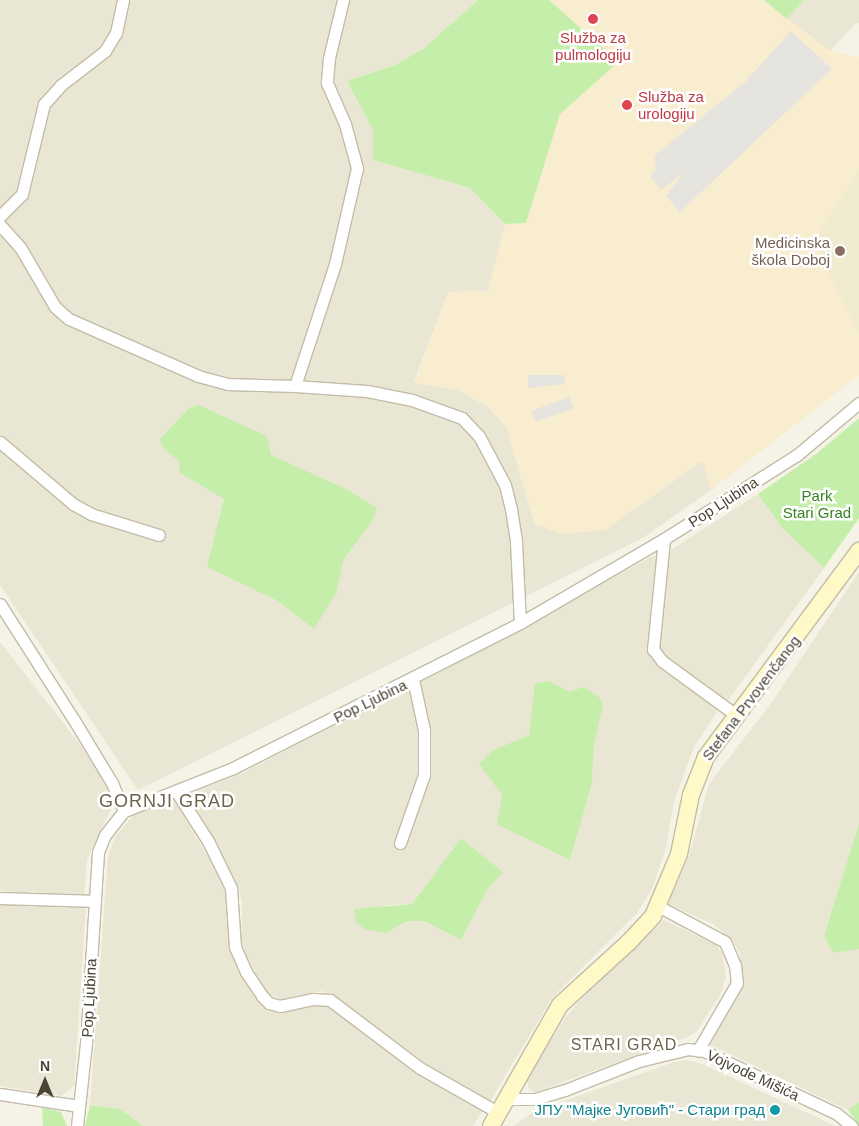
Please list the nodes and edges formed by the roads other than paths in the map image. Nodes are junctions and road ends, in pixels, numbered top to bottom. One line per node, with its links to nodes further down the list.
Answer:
1 (122, 0): 3 (street)
2 (343, 0): 5 (street)
3 (0, 216)
4 (0, 225): 5 (street)
5 (295, 386): 12 (street)
6 (859, 403): 9 (street, Pop Ljubina)
7 (0, 442): 8 (street)
8 (159, 535)
9 (664, 540): 12 (street, Pop Ljubina); 14 (street)
10 (859, 551): 14 (street, Stefana Prvovenčanog)
11 (0, 604): 16 (street)
12 (520, 623): 13 (street, Pop Ljubina)
13 (413, 679): 15 (street, Pop Ljubina); 17 (street)
14 (736, 715): 20 (street, Stefana Prvovenčanog)
15 (176, 791): 16 (street, Pop Ljubina); 24 (street)
16 (124, 811): 19 (street, Pop Ljubina)
17 (400, 843)
18 (0, 898): 19 (street)
19 (93, 901): 23 (street, Pop Ljubina)
20 (658, 906): 21 (street); 24 (street, Stefana Prvovenčanog)
21 (698, 1050): 24 (street, Vojvode Mišića); 26 (street, Vojvode Mišića)
22 (0, 1094): 23 (street)
23 (79, 1106): 25 (street, Pop Ljubina)
24 (499, 1113)
25 (76, 1126)
26 (852, 1126)

